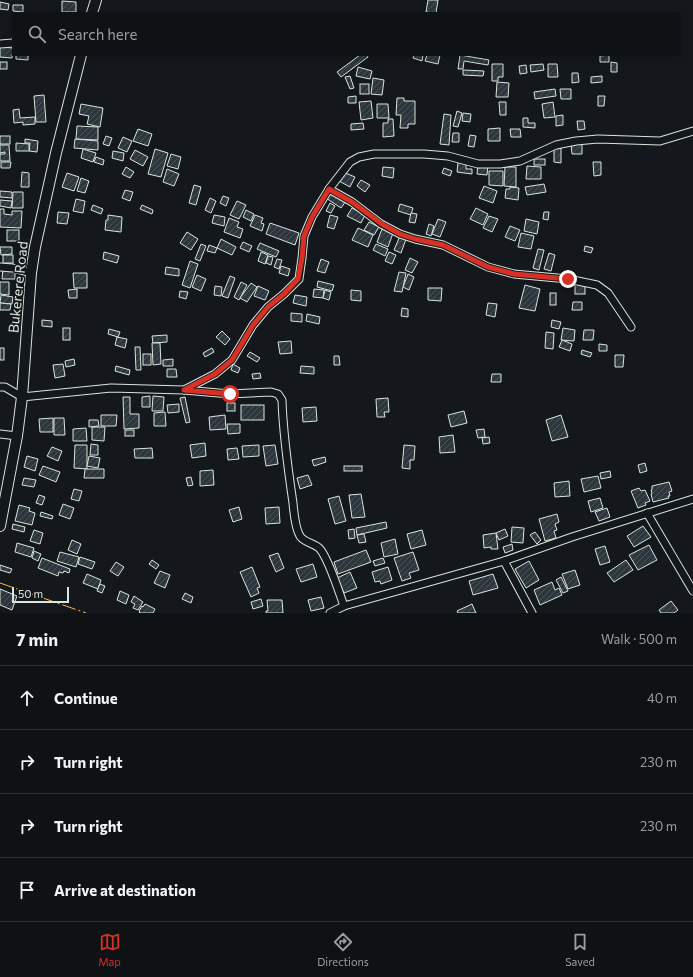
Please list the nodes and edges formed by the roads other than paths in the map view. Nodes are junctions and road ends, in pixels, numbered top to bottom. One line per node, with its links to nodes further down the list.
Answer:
1 (96, 0): 2 (street)
2 (92, 12)
3 (12, 43): 4 (street)
4 (0, 44)
5 (81, 56): 9 (street, Bukerere Road)
6 (693, 131): 7 (street)
7 (329, 189): 10 (street); 12 (street)
8 (0, 267): 9 (street)
9 (31, 274): 13 (street, Bukerere Road)
10 (631, 327)
11 (0, 387): 13 (street)
12 (184, 390): 13 (street); 21 (street)
13 (22, 397): 15 (street, Bukerere Road)
14 (0, 434): 15 (street)
15 (18, 436): 18 (street, Bukerere Road)
16 (693, 499): 17 (street)
17 (647, 513): 19 (street); 20 (street)
18 (0, 526)
19 (504, 561): 21 (street); 23 (street)
20 (693, 592)
21 (344, 606): 22 (street)
22 (330, 613)
23 (532, 613)

